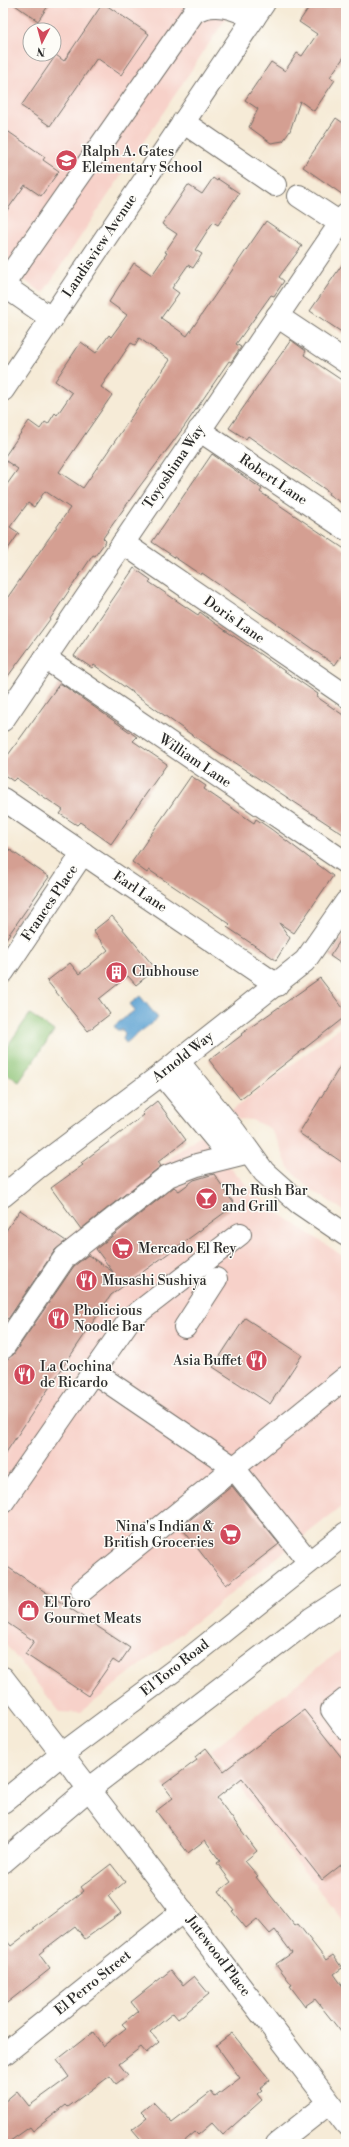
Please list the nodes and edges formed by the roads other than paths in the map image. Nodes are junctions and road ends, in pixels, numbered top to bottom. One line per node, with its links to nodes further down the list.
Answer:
1 (259, 11): 2 (street, Landisview Avenue); 6 (street)
2 (183, 122): 3 (street); 8 (street, Landisview Avenue)
3 (275, 185)
4 (299, 196): 5 (street)
5 (343, 219): 7 (street, Toyoshima Way)
6 (3, 285): 8 (street)
7 (277, 316): 9 (street); 11 (street, Toyoshima Way)
8 (52, 319): 10 (street, Landisview Avenue)
9 (346, 362)
10 (3, 390)
11 (199, 430): 12 (street, Robert Lane); 13 (street, Toyoshima Way)
12 (346, 529)
13 (123, 543): 14 (street, Toyoshima Way); 15 (street, Doris Lane)
14 (45, 658): 16 (street, Toyoshima Way); 19 (street, William Lane)
15 (346, 696)
16 (3, 720)
17 (3, 799): 18 (street, Earl Lane)
18 (83, 853): 21 (street, Frances Place); 22 (street, Earl Lane)
19 (346, 863)
20 (346, 902): 22 (street, Arnold Way)
21 (3, 972)
22 (277, 985): 23 (street, Arnold Way)
23 (170, 1068): 24 (street); 25 (street, Arnold Way)
24 (249, 1152): 27 (street); 30 (street)
25 (4, 1194)
26 (240, 1234): 31 (street)
27 (346, 1235)
28 (216, 1279): 29 (street)
29 (186, 1327)
30 (3, 1348)
31 (92, 1371): 33 (street); 34 (street)
32 (345, 1381): 33 (street)
33 (233, 1466): 36 (street); 37 (street)
34 (3, 1502)
35 (346, 1533): 36 (street, El Toro Road)
36 (308, 1562): 42 (street, El Toro Road)
37 (82, 1590)
38 (346, 1596): 43 (street)
39 (3, 1678): 42 (street, Jutewood Place)
40 (346, 1699): 41 (street)
41 (346, 1729)
42 (62, 1754): 43 (street, Jutewood Place); 44 (street, El Toro Road)
43 (89, 1789): 45 (street); 46 (street, Jutewood Place)
44 (3, 1802)
45 (3, 1862)
46 (183, 1911): 47 (street, El Perro Street); 48 (street, Jutewood Place)
47 (3, 2055)
48 (329, 2103): 49 (street, Jutewood Place); 50 (street)
49 (346, 2124)
50 (277, 2144)

